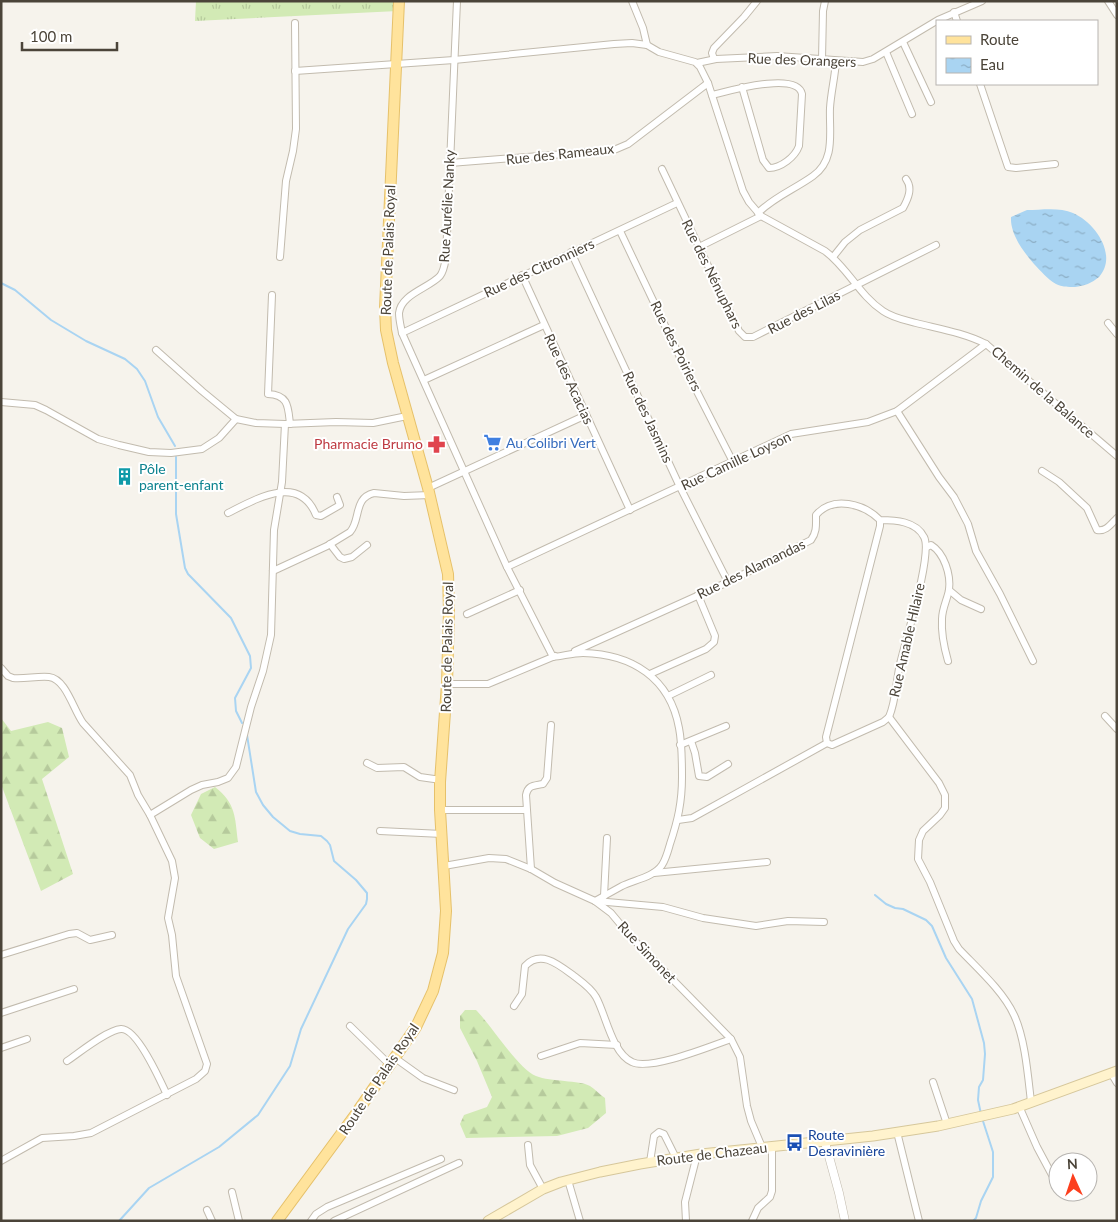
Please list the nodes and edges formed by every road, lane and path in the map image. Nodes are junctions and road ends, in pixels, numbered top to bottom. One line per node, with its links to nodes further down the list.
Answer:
1 (399, 1): 22 (main road, Route de Palais Royal)
2 (457, 1): 19 (street, Rue Aurélie Nanky)
3 (632, 1): 15 (street)
4 (757, 1): 17 (street)
5 (825, 1): 18 (street)
6 (982, 1): 8 (street, Rue des Orangers)
7 (1108, 1): 9 (street)
8 (954, 12): 10 (street, Rue des Orangers); 11 (street)
9 (1117, 15)
10 (939, 20)
11 (957, 20)
12 (936, 22): 14 (street, Rue des Orangers)
13 (295, 23): 23 (street)
14 (903, 42): 16 (street, Rue des Orangers); 28 (street)
15 (648, 45): 19 (street); 21 (street)
16 (886, 52): 20 (street, Rue des Orangers); 29 (street)
17 (714, 59): 18 (street, Rue des Orangers); 21 (street, Rue des Orangers)
18 (822, 59): 20 (street, Rue des Orangers)
19 (454, 60): 22 (street); 30 (street, Rue Aurélie Nanky)
20 (836, 61): 35 (street)
21 (698, 63): 24 (street, Chemin de la Balance)
22 (395, 65): 23 (street); 56 (main road, Route de Palais Royal)
23 (295, 71): 40 (street)
24 (708, 83): 27 (street, Chemin de la Balance); 30 (street, Rue des Rameaux)
25 (980, 85): 31 (street)
26 (742, 87): 26 (street); 27 (street)
27 (712, 95): 35 (street, Chemin de la Balance)
28 (931, 102)
29 (912, 114)
30 (450, 163): 47 (street, Rue Aurélie Nanky)
31 (1055, 164)
32 (662, 169): 34 (street, Rue des Nénuphars)
33 (906, 179): 41 (street)
34 (677, 203): 36 (street, Rue des Citronniers); 38 (street, Rue des Nénuphars)
35 (759, 214): 38 (street); 41 (street, Chemin de la Balance)
36 (620, 231): 39 (street, Rue des Citronniers); 60 (street, Rue des Poiriers)
37 (936, 245): 43 (street, Rue des Lilas)
38 (699, 247): 49 (street, Rue des Nénuphars)
39 (571, 252): 42 (street, Rue des Citronniers); 63 (street, Rue des Jasmins)
40 (280, 257)
41 (833, 257): 43 (street, Chemin de la Balance)
42 (522, 275): 46 (street, Rue des Acacias); 47 (street, Rue des Citronniers)
43 (856, 286): 49 (street, Rue des Lilas); 50 (street, Chemin de la Balance)
44 (272, 295): 58 (street)
45 (1108, 323): 48 (street)
46 (544, 326): 52 (street); 55 (street, Rue des Acacias)
47 (402, 333): 52 (street, Rue Aurélie Nanky)
48 (1117, 334)
49 (753, 337)
50 (986, 344): 54 (street, Rue Camille Loyson); 59 (street, Chemin de la Balance)
51 (156, 350): 57 (street)
52 (424, 380): 62 (street, Rue Aurélie Nanky)
53 (1, 402): 57 (street)
54 (897, 411): 60 (street, Rue Camille Loyson); 84 (street)
55 (586, 415): 62 (street); 67 (street, Rue des Acacias)
56 (408, 416): 58 (street); 65 (main road, Route de Palais Royal)
57 (236, 418): 58 (street)
58 (288, 424): 64 (street)
59 (1117, 456)
60 (733, 462): 63 (street, Rue Camille Loyson)
61 (1042, 471): 69 (street)
62 (463, 473): 65 (street); 74 (street, Rue Aurélie Nanky)
63 (680, 487): 67 (street, Rue Camille Loyson); 76 (street, Rue des Jasmins)
64 (281, 491): 66 (street); 68 (street); 75 (street)
65 (429, 492): 71 (street); 88 (main road, Route de Palais Royal)
66 (337, 497)
67 (630, 510): 74 (street, Rue Camille Loyson)
68 (228, 513)
69 (1117, 518)
70 (880, 520): 73 (street); 76 (street, Rue des Alamandas); 95 (street)
71 (330, 544): 72 (street); 75 (street)
72 (367, 545)
73 (927, 546): 78 (street); 91 (street, Rue Amable Hilaire)
74 (507, 567): 77 (street, Rue Aurélie Nanky)
75 (273, 571): 103 (street)
76 (728, 582): 79 (street, Rue des Alamandas)
77 (520, 590): 81 (street); 82 (street, Rue Aurélie Nanky)
78 (949, 590): 80 (street); 83 (street)
79 (698, 595): 82 (street, Rue des Alamandas); 86 (street)
80 (980, 609)
81 (467, 614)
82 (553, 657): 86 (street); 88 (street, Rue des Alamandas)
83 (948, 661)
84 (1033, 661)
85 (1, 668): 103 (street)
86 (650, 674): 89 (street)
87 (711, 675): 89 (street)
88 (447, 684): 100 (main road, Route de Palais Royal)
89 (668, 696): 97 (street)
90 (1105, 716): 94 (street)
91 (889, 717): 95 (street, Rue Amable Hilaire); 133 (street)
92 (551, 725): 102 (street)
93 (726, 726): 96 (street)
94 (1117, 729)
95 (826, 740): 104 (street, Rue Amable Hilaire)
96 (691, 741): 97 (street); 99 (street)
97 (680, 745): 104 (street)
98 (367, 763): 100 (street)
99 (728, 764)
100 (441, 780): 101 (main road, Route de Palais Royal)
101 (440, 810): 102 (street); 106 (main road, Route de Palais Royal)
102 (526, 810): 110 (street)
103 (150, 815): 132 (street)
104 (678, 820): 111 (street)
105 (380, 831): 106 (street)
106 (442, 834): 109 (main road, Route de Palais Royal)
107 (607, 838): 112 (street)
108 (767, 862): 111 (street)
109 (444, 866): 110 (street, Rue Simonet); 127 (main road, Route de Palais Royal)
110 (531, 869): 113 (street, Rue Simonet)
111 (653, 873): 112 (street)
112 (604, 896): 113 (street)
113 (595, 901): 114 (street); 122 (street, Rue Simonet)
114 (824, 922)
115 (112, 935): 116 (street)
116 (1, 955)
117 (74, 989): 119 (street)
118 (514, 1006): 123 (street)
119 (1, 1012)
120 (350, 1026): 127 (street)
121 (27, 1039): 124 (street)
122 (731, 1039): 123 (street); 139 (street, Rue Simonet)
123 (617, 1045): 125 (street)
124 (1, 1048)
125 (541, 1056)
126 (67, 1061): 132 (street)
127 (393, 1062): 131 (street); 154 (main road, Route de Palais Royal)
128 (1114, 1072): 130 (street); 133 (main road, Route de Chazeau)
129 (933, 1082): 135 (street)
130 (1117, 1083)
131 (454, 1090)
132 (167, 1095): 144 (street)
133 (1031, 1102): 134 (main road, Route de Chazeau)
134 (1020, 1106): 135 (main road, Route de Chazeau); 147 (street)
135 (947, 1124): 136 (main road, Route de Chazeau)
136 (897, 1132): 137 (main road, Route de Chazeau); 162 (street)
137 (825, 1142): 140 (main road, Route de Chazeau); 161 (street)
138 (528, 1144): 149 (street)
139 (762, 1147): 140 (main road, Route de Chazeau); 141 (main road, Route de Chazeau)
140 (772, 1147): 160 (street)
141 (696, 1155): 142 (main road, Route de Chazeau); 159 (street)
142 (676, 1158): 145 (main road, Route de Chazeau); 145 (street)
143 (441, 1159): 155 (street)
144 (1, 1161)
145 (650, 1162): 148 (main road, Route de Chazeau)
146 (458, 1163): 156 (street)
147 (1048, 1168)
148 (568, 1180): 149 (main road, Route de Chazeau); 158 (street)
149 (543, 1189): 157 (main road, Route de Chazeau)
150 (232, 1192): 153 (street)
151 (207, 1210): 152 (street)
152 (212, 1221)
153 (239, 1221)
154 (277, 1221)
155 (311, 1221)
156 (334, 1221)
157 (488, 1221)
158 (580, 1221)
159 (686, 1221)
160 (752, 1221)
161 (845, 1221)
162 (919, 1221)

